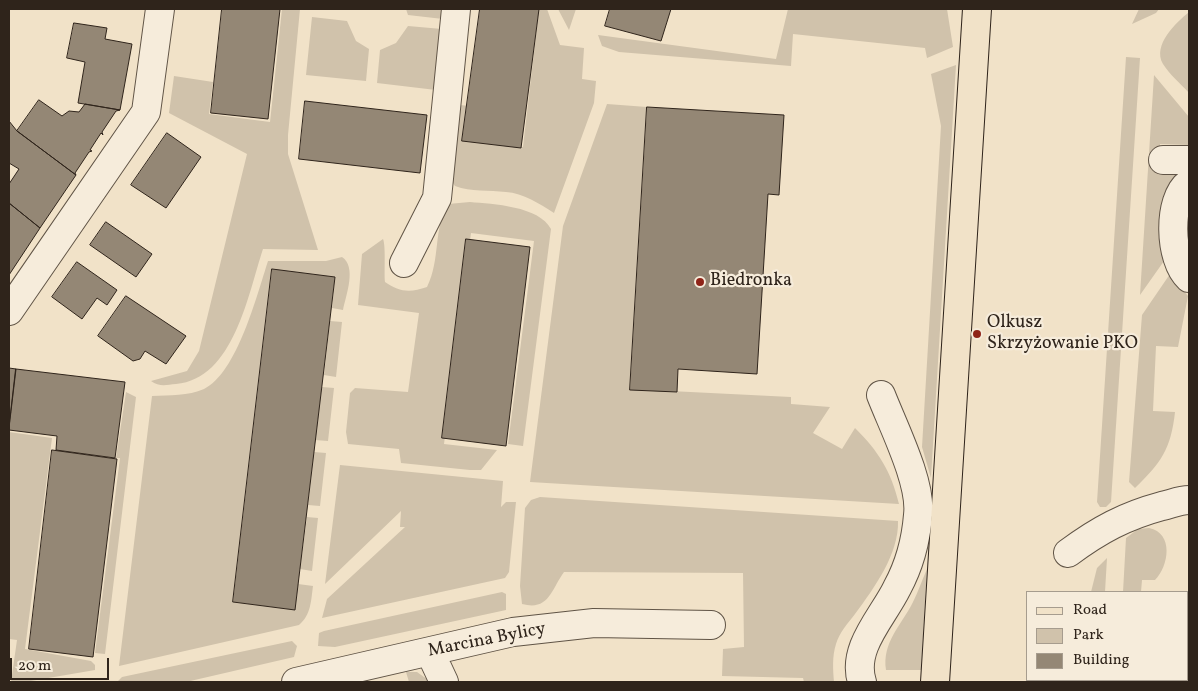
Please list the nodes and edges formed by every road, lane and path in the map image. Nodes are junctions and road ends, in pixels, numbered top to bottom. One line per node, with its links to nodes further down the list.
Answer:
1 (160, 9): 7 (street)
2 (456, 9): 5 (street)
3 (977, 9): 16 (main road)
4 (1189, 183): 6 (street)
5 (404, 264)
6 (1189, 278)
7 (9, 311)
8 (882, 395): 15 (street)
9 (1188, 498): 10 (street)
10 (1068, 553)
11 (711, 625): 12 (street, Marcina Bylicy)
12 (430, 652): 13 (street, Marcina Bylicy); 14 (street)
13 (296, 682)
14 (444, 682)
15 (862, 682)
16 (935, 682)

